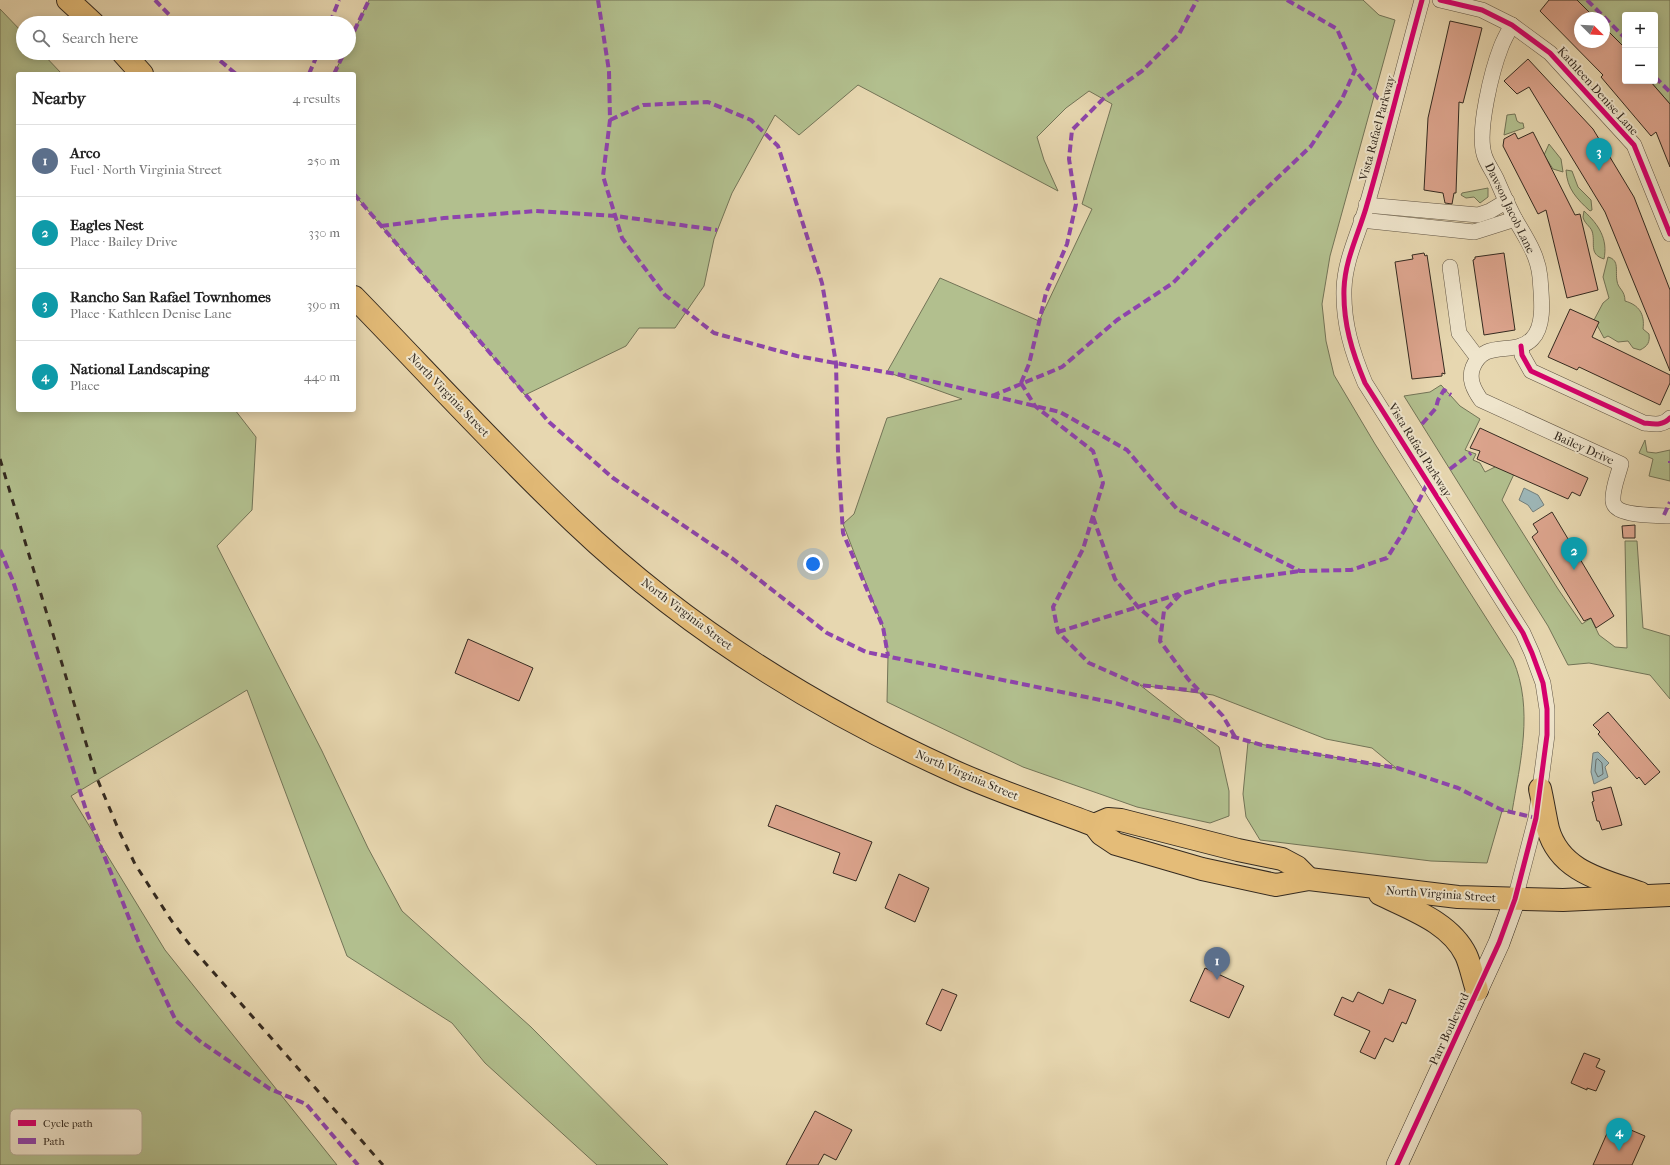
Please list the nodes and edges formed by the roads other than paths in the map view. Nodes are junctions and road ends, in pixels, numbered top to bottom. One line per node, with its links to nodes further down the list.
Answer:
1 (68, 0): 4 (main road)
2 (1422, 0): 9 (street, Vista Rafael Parkway)
3 (1440, 0): 5 (street, Kathleen Denise Lane)
4 (85, 16)
5 (1512, 25): 8 (street, Dawson Jacob Lane); 12 (street, Kathleen Denise Lane)
6 (129, 60): 7 (main road)
7 (140, 72)
8 (1506, 201): 9 (street); 10 (street, Dawson Jacob Lane)
9 (1366, 205): 11 (street, Vista Rafael Parkway)
10 (1516, 219): 11 (street); 15 (street, Dawson Jacob Lane)
11 (1362, 220): 19 (street, Vista Rafael Parkway)
12 (1670, 234)
13 (1450, 267): 16 (street)
14 (356, 299): 20 (main road, North Virginia Street)
15 (1521, 346): 16 (street); 17 (street)
16 (1477, 357): 18 (street, Bailey Drive)
17 (1670, 418)
18 (1670, 516)
19 (1540, 789): 21 (main road); 22 (street, Vista Rafael Parkway)
20 (1366, 887): 22 (main road, North Virginia Street); 23 (main road)
21 (1660, 896): 22 (main road, North Virginia Street)
22 (1514, 899): 23 (main road, Parr Boulevard)
23 (1477, 990): 24 (main road, Parr Boulevard)
24 (1397, 1165)

